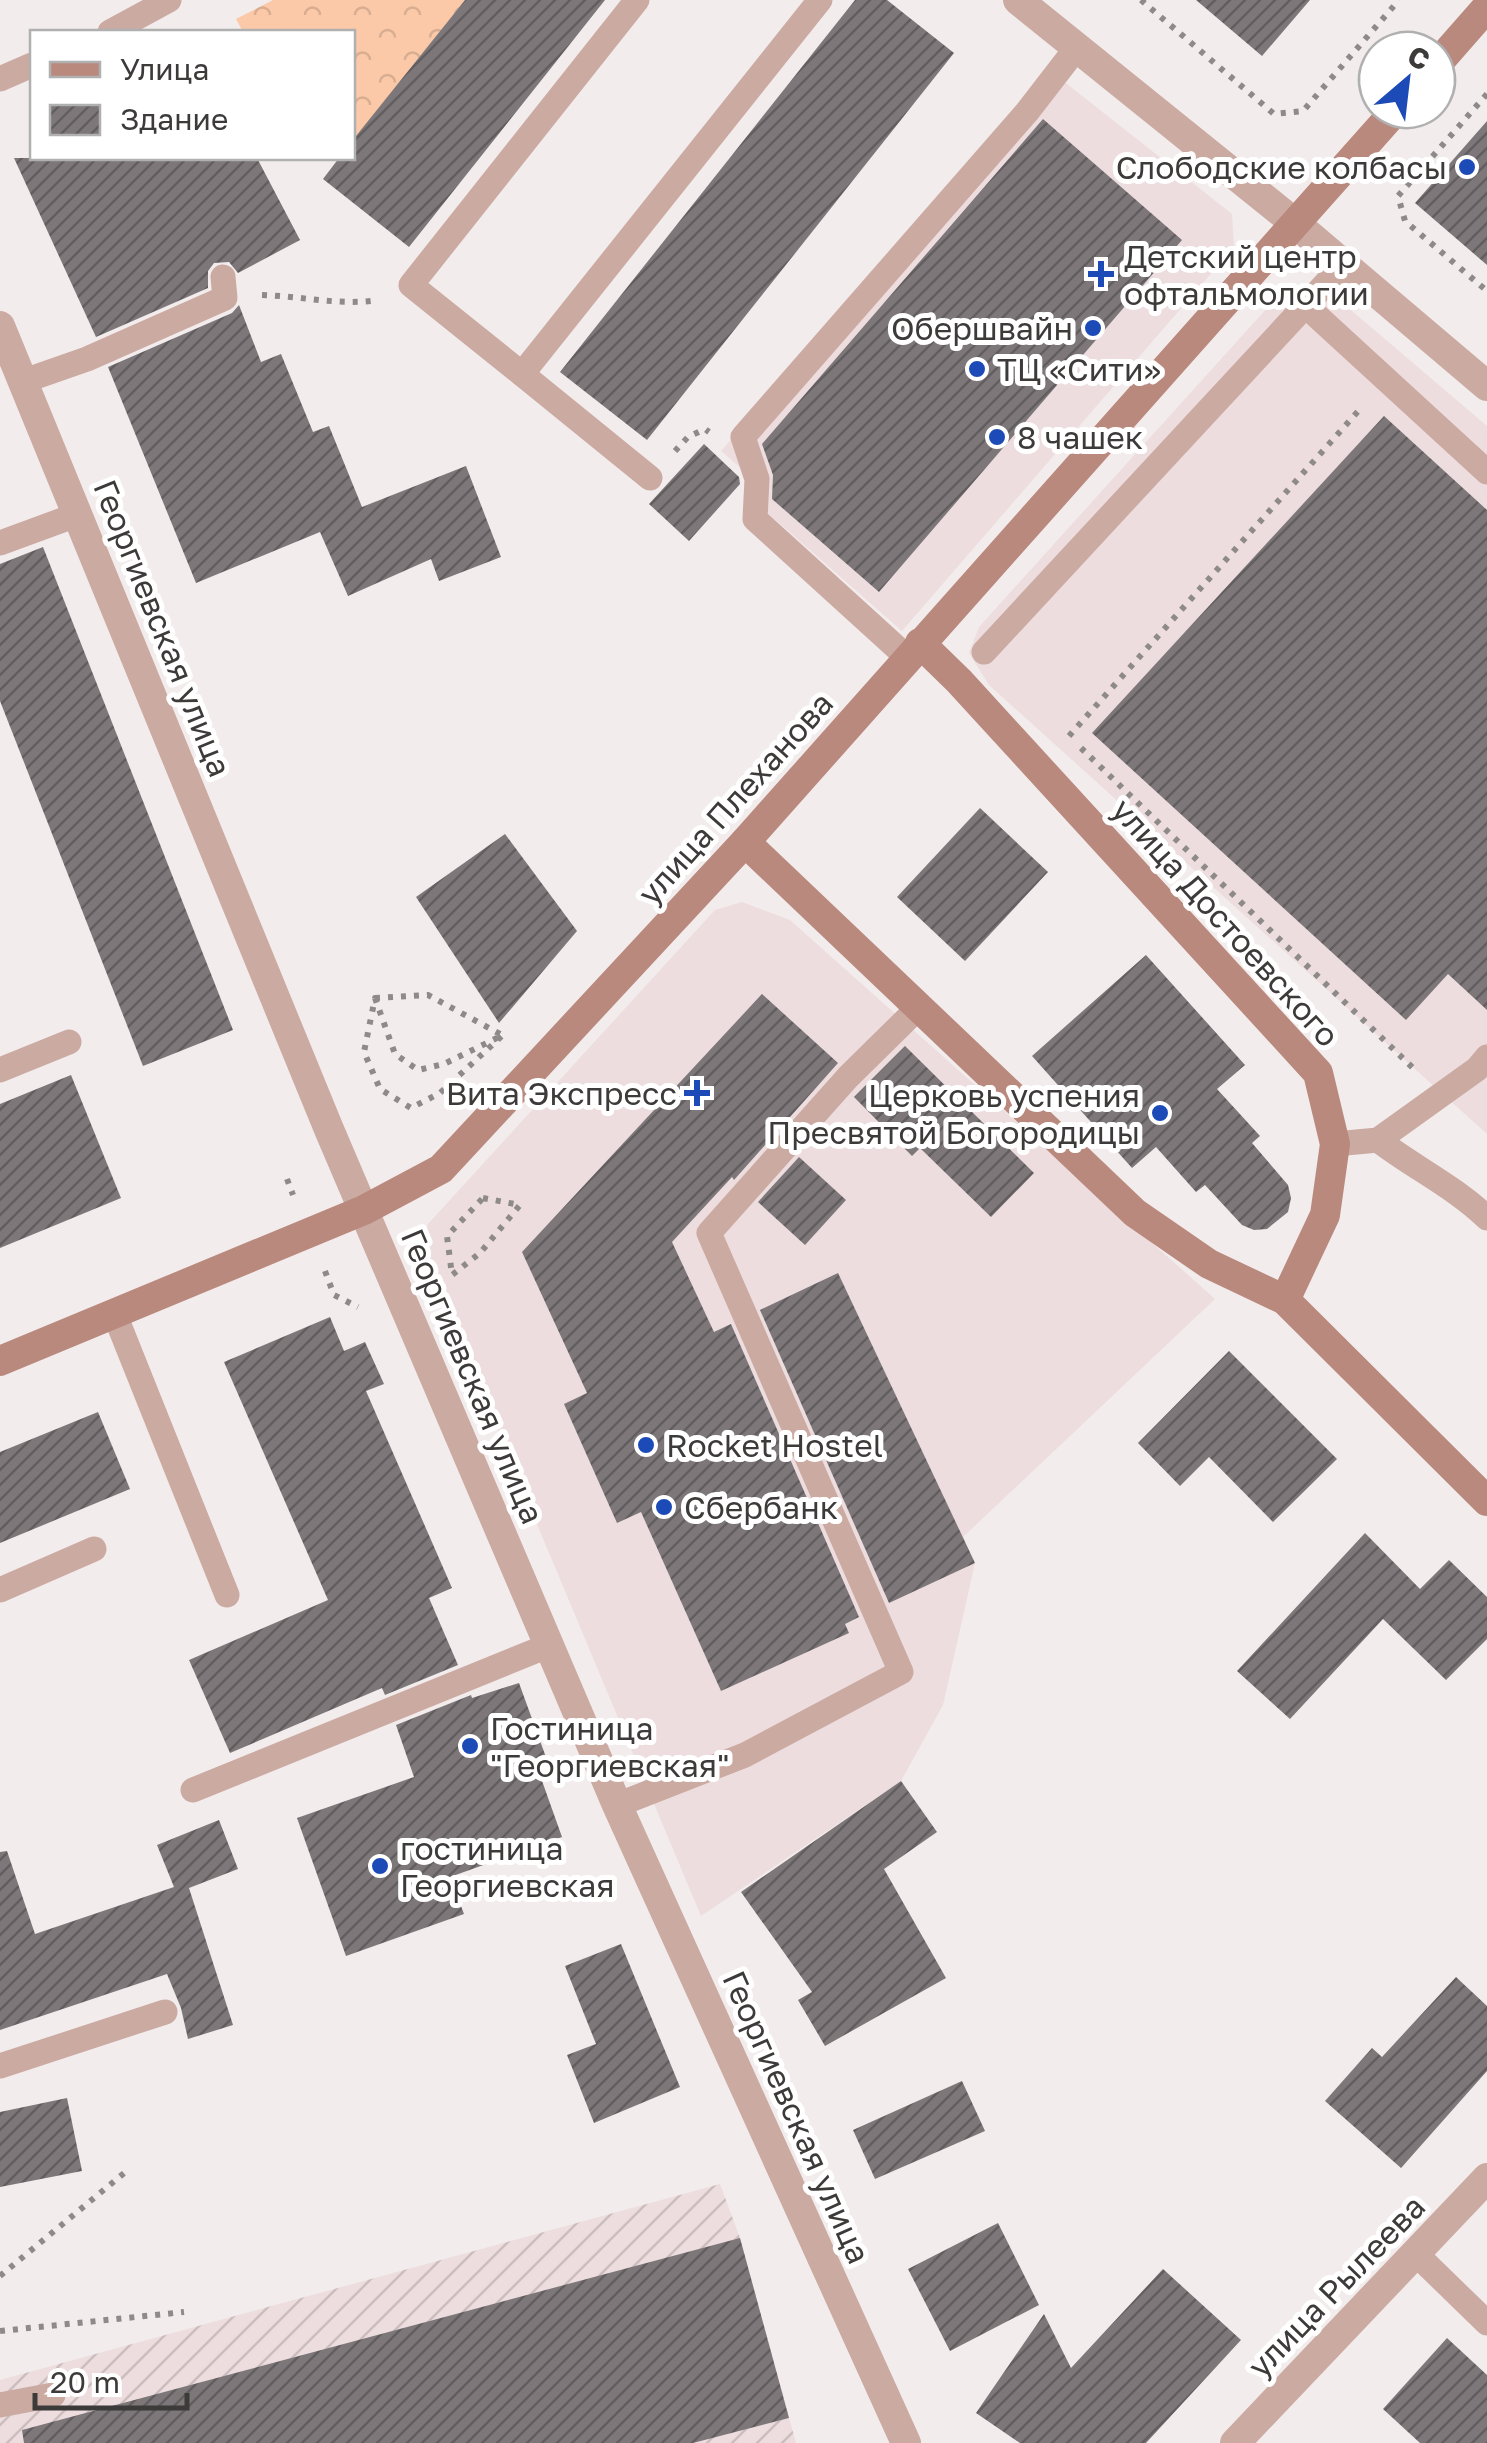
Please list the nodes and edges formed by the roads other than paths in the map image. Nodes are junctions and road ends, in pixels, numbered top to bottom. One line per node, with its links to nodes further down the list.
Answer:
1 (170, 0): 6 (lane)
2 (637, 0): 17 (lane)
3 (820, 0): 17 (lane)
4 (1018, 0): 8 (street)
5 (1487, 8): 7 (street)
6 (114, 30)
7 (1457, 42)
8 (1078, 46): 12 (street); 24 (lane)
9 (30, 66): 10 (lane)
10 (0, 78)
11 (1378, 130): 12 (street, улица Плеханова)
12 (1296, 224): 13 (street); 24 (street, улица Плеханова)
13 (1343, 265): 15 (lane); 19 (street)
14 (224, 288): 18 (lane)
15 (1306, 306): 20 (lane); 25 (lane)
16 (0, 326): 18 (street, Георгиевская улица)
17 (522, 374): 21 (lane)
18 (24, 382): 22 (street, Георгиевская улица)
19 (1487, 386)
20 (1487, 472)
21 (650, 478)
22 (79, 514): 23 (lane); 33 (street, Георгиевская улица)
23 (0, 543)
24 (914, 651): 26 (street, улица Плеханова); 32 (street, улица Достоевского)
25 (984, 652)
26 (744, 842): 27 (street); 33 (street, улица Плеханова)
27 (919, 1007): 35 (street); 44 (lane)
28 (69, 1042): 30 (lane)
29 (1487, 1058): 31 (lane)
30 (0, 1070)
31 (1378, 1140): 32 (lane); 34 (lane)
32 (1335, 1144): 35 (street, улица Достоевского)
33 (364, 1210): 36 (street, улица Плеханова); 42 (street, Георгиевская улица)
34 (1487, 1218)
35 (1286, 1300): 38 (street)
36 (115, 1315): 37 (street, улица Плеханова); 41 (lane)
37 (0, 1361)
38 (1487, 1501)
39 (94, 1549): 40 (lane)
40 (0, 1590)
41 (226, 1595)
42 (550, 1645): 43 (lane); 44 (street, Георгиевская улица)
43 (193, 1790)
44 (618, 1805): 52 (street, Георгиевская улица)
45 (165, 2012): 46 (lane)
46 (0, 2066)
47 (1487, 2178): 48 (street, улица Рылеева)
48 (1415, 2253): 49 (lane); 53 (street, улица Рылеева)
49 (1487, 2323)
50 (53, 2395): 51 (lane)
51 (0, 2405)
52 (902, 2442)
53 (1235, 2443)

